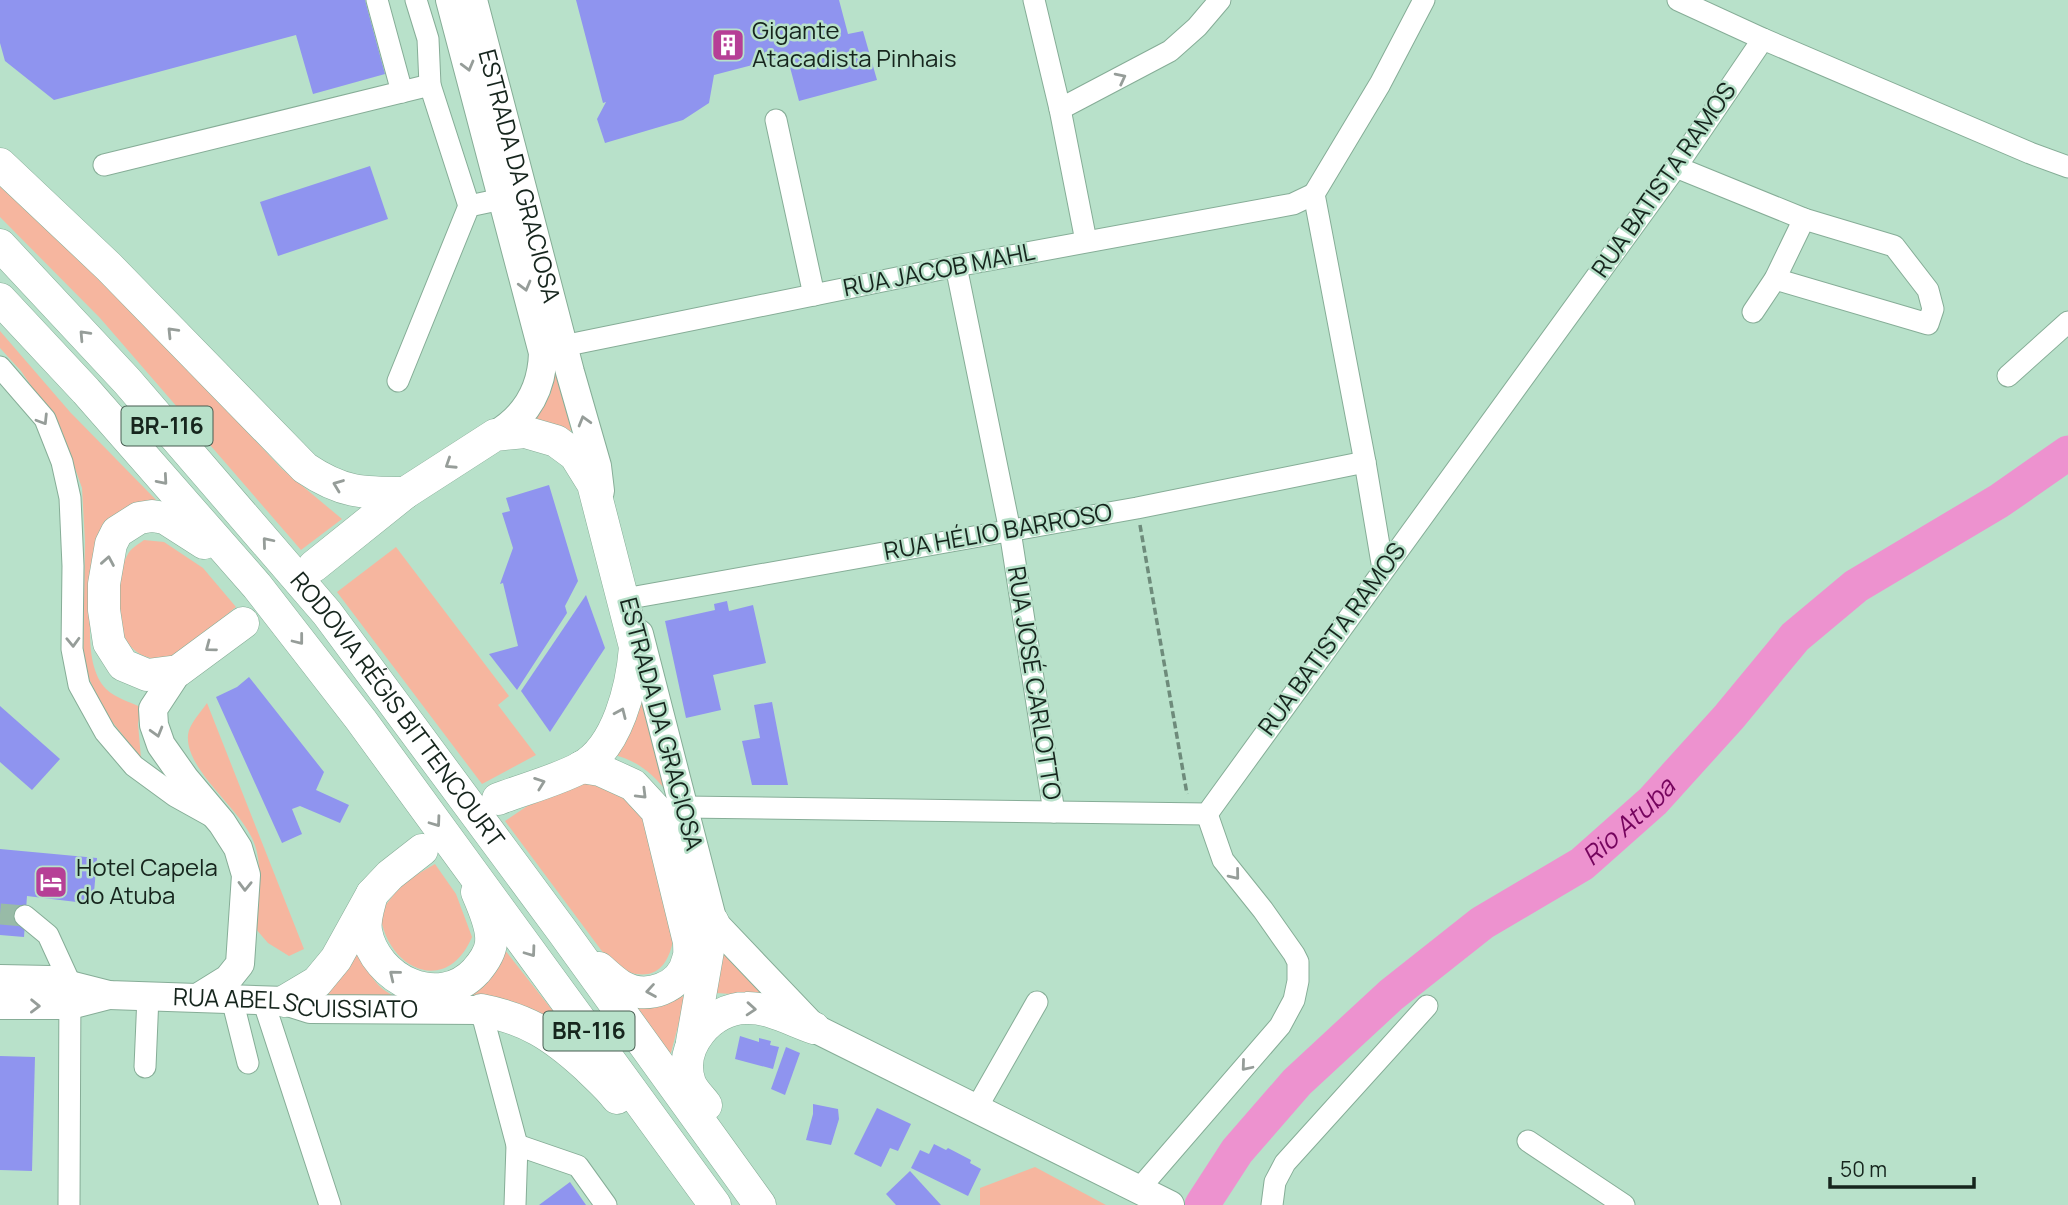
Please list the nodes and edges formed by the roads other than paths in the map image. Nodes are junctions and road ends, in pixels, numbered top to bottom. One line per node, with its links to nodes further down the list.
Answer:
1 (377, 0): 11 (street)
2 (416, 0): 10 (street)
3 (450, 0): 19 (main road, ESTRADA DA GRACIOSA, one-way to 19)
4 (473, 0): 30 (main road, ESTRADA DA GRACIOSA)
5 (1034, 0): 12 (street)
6 (1220, 0): 12 (street, one-way to 6)
7 (1424, 0): 18 (street)
8 (1678, 0): 9 (street)
9 (1763, 39): 16 (street, RUA BATISTA RAMOS); 17 (street)
10 (429, 85): 11 (street); 20 (street)
11 (402, 92): 15 (street)
12 (1060, 109): 22 (street)
13 (776, 120): 26 (street)
14 (0, 164): 36 (highway, one-way to 14)
15 (104, 165)
16 (1676, 167): 21 (street); 40 (street, RUA BATISTA RAMOS)
17 (2068, 167)
18 (1314, 194): 22 (street, RUA JACOB MAHL); 35 (street)
19 (502, 199): 20 (street); 34 (main road, ESTRADA DA GRACIOSA, one-way to 34)
20 (469, 206): 33 (street)
21 (1804, 219): 25 (street); 25 (street)
22 (1086, 241): 24 (street, RUA JACOB MAHL)
23 (0, 245): 56 (highway, RODOVIA RÉGIS BITTENCOURT / BR-116, one-way to 23)
24 (956, 267): 26 (street, RUA JACOB MAHL); 37 (street, RUA JOSÉ CARLOTTO)
25 (1775, 279): 28 (street)
26 (814, 295): 30 (street, RUA JACOB MAHL)
27 (0, 299): 41 (highway, RODOVIA RÉGIS BITTENCOURT / BR-116, one-way to 41)
28 (1753, 312)
29 (2068, 322): 32 (street)
30 (563, 346): 38 (main road, ESTRADA DA GRACIOSA, one-way to 30)
31 (0, 367): 50 (street, one-way to 50)
32 (2008, 376)
33 (398, 381)
34 (495, 435): 36 (highway, one-way to 36); 38 (highway)
35 (1365, 462): 37 (street, RUA HÉLIO BARROSO); 40 (street)
36 (405, 493): 39 (highway)
37 (1010, 531): 42 (street, RUA HÉLIO BARROSO); 48 (street, RUA JOSÉ CARLOTTO)
38 (606, 536): 42 (main road, ESTRADA DA GRACIOSA); 45 (highway, one-way to 38)
39 (314, 566)
40 (1383, 569): 49 (street, RUA BATISTA RAMOS)
41 (257, 586): 44 (highway, one-way to 41); 52 (highway, RODOVIA RÉGIS BITTENCOURT / BR-116, one-way to 52)
42 (630, 598): 47 (main road, ESTRADA DA GRACIOSA)
43 (243, 622): 44 (highway, one-way to 44)
44 (178, 671): 50 (main road, one-way to 50)
45 (582, 767): 46 (highway, one-way to 45); 56 (highway, one-way to 56)
46 (498, 799)
47 (684, 807): 48 (street); 55 (main road, ESTRADA DA GRACIOSA)
48 (1054, 812): 49 (street)
49 (1198, 814): 75 (street, one-way to 75)
50 (222, 823): 57 (main road, one-way to 57)
51 (422, 850): 53 (highway)
52 (462, 857): 53 (highway, one-way to 53); 81 (highway, RODOVIA RÉGIS BITTENCOURT / BR-116, one-way to 81)
53 (372, 894): 63 (highway)
54 (25, 916): 59 (street)
55 (713, 922): 68 (main road, ESTRADA DA GRACIOSA); 69 (highway)
56 (563, 932): 82 (highway, RODOVIA RÉGIS BITTENCOURT / BR-116)
57 (240, 964): 61 (main road); 63 (main road)
58 (0, 979): 59 (main road, RUA ABEL SCUISSIATO)
59 (70, 995): 60 (main road, RUA ABEL SCUISSIATO); 65 (main road, RUA ABEL SCUISSIATO, one-way to 59); 76 (street)
60 (148, 996): 61 (main road, RUA ABEL SCUISSIATO); 71 (street)
61 (199, 997): 62 (main road, RUA ABEL SCUISSIATO)
62 (232, 999): 63 (main road, RUA ABEL SCUISSIATO); 70 (street)
63 (274, 1001): 67 (main road, RUA ABEL SCUISSIATO); 77 (street)
64 (1037, 1002): 72 (street)
65 (0, 1005)
66 (1427, 1006): 84 (street)
67 (481, 1010): 74 (street); 80 (highway)
68 (814, 1028): 69 (highway, one-way to 68); 72 (main road, ESTRADA DA GRACIOSA)
69 (691, 1047): 83 (highway)
70 (248, 1063)
71 (145, 1067)
72 (976, 1109): 75 (main road, ESTRADA DA GRACIOSA)
73 (1528, 1141): 85 (street)
74 (517, 1145): 78 (street); 79 (street)
75 (1157, 1199)
76 (69, 1205)
77 (330, 1205)
78 (514, 1205)
79 (606, 1205)
80 (695, 1205)
81 (715, 1205)
82 (760, 1205)
83 (779, 1205)
84 (1272, 1205)
85 (1625, 1205)

